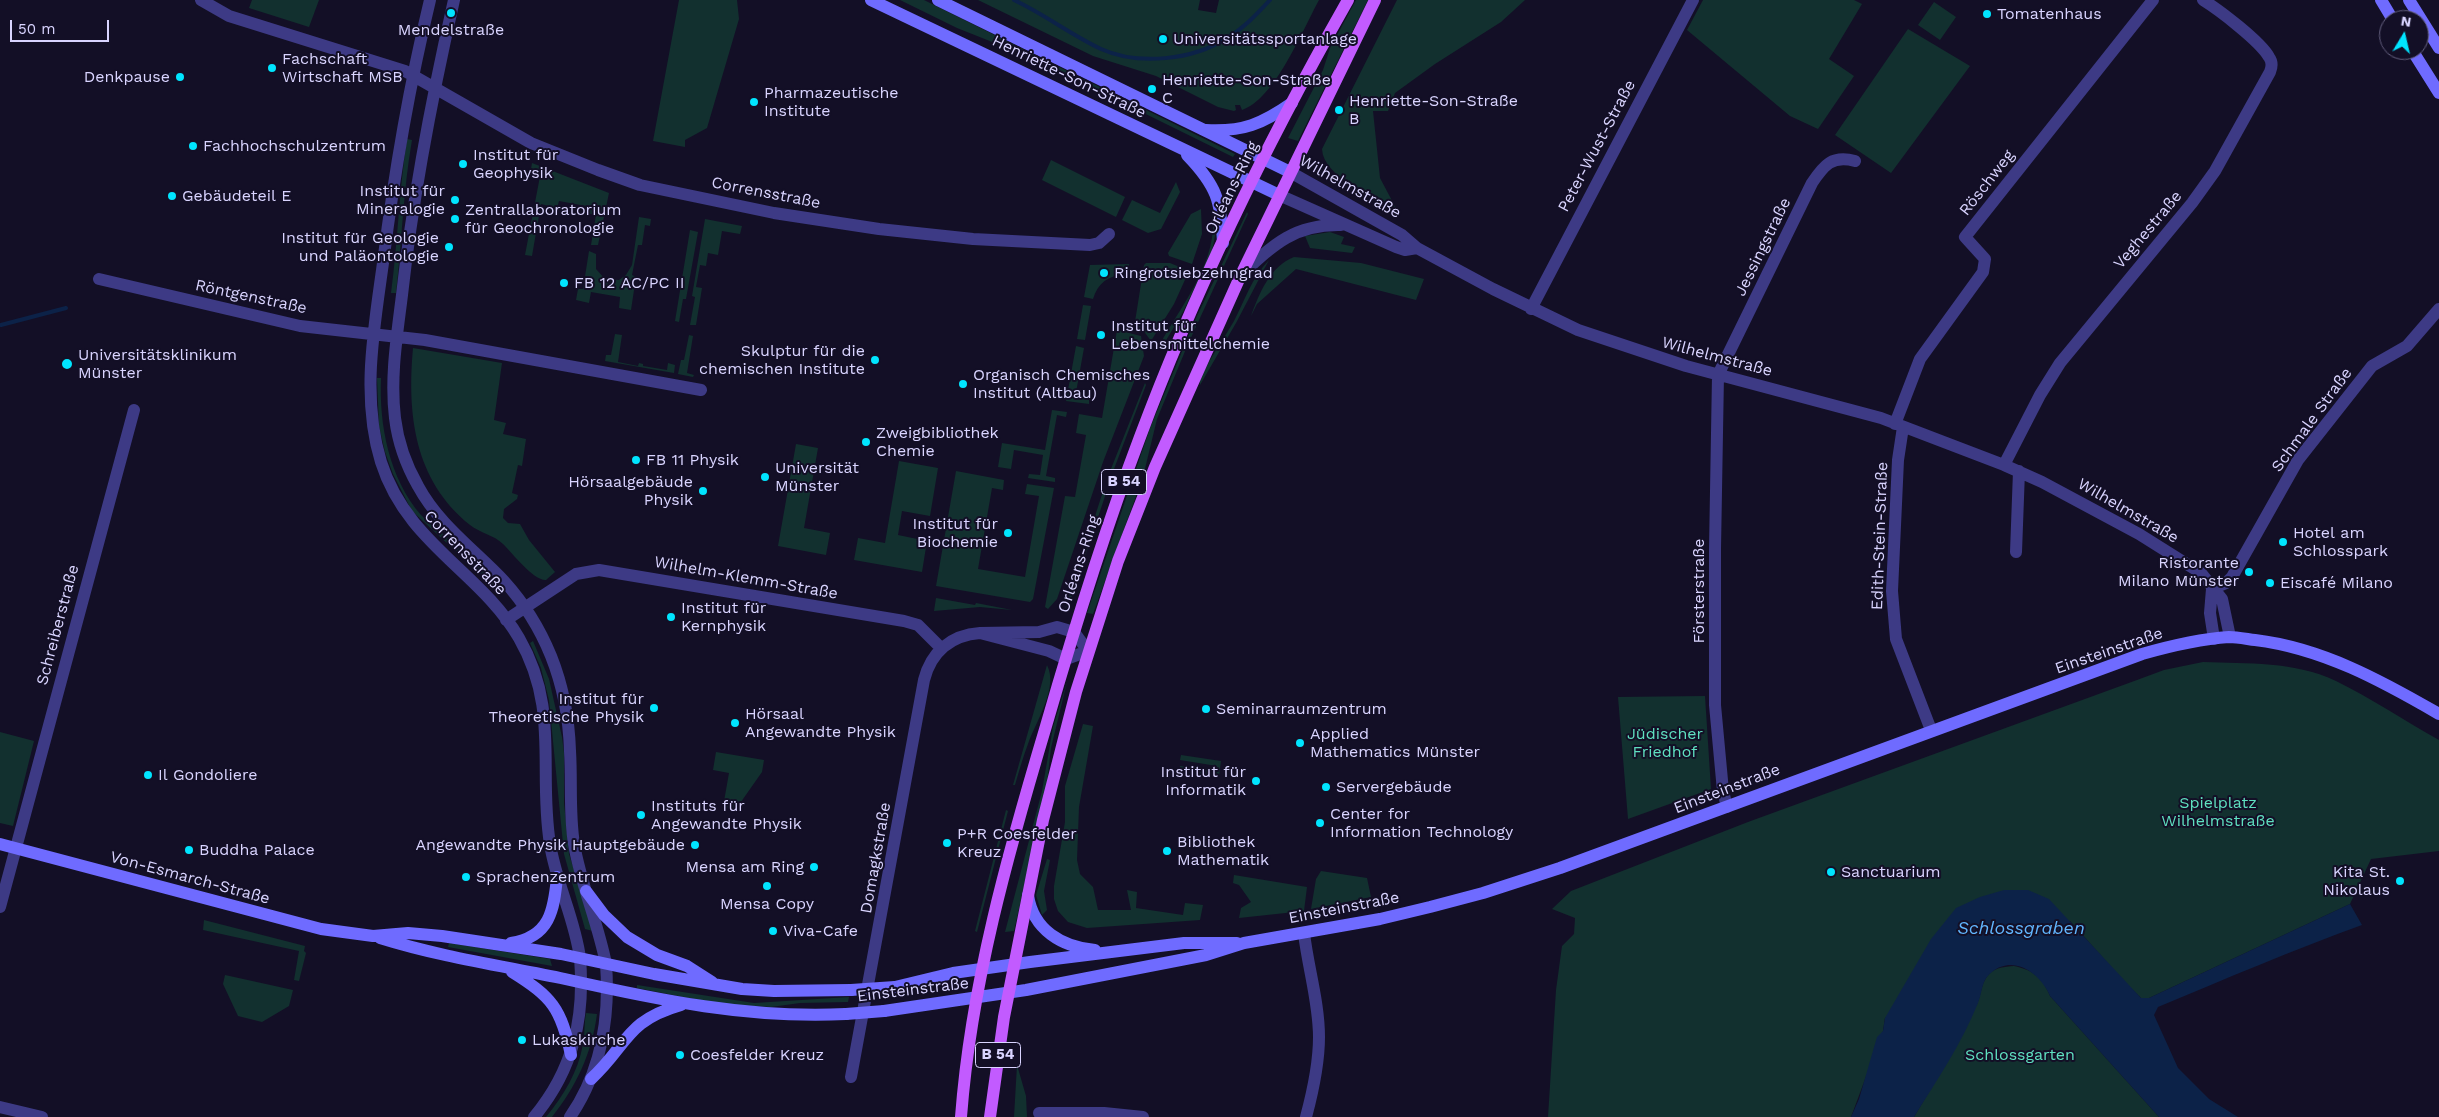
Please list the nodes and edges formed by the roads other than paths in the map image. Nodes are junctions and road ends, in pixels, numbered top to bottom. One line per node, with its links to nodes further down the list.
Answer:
1 (201, 0): 14 (street)
2 (430, 0): 14 (street, Corrensstraße)
3 (454, 0): 15 (street, Corrensstraße)
4 (871, 0): 19 (main road, Henriette-Son-Straße)
5 (938, 0): 18 (main road, Henriette-Son-Straße)
6 (1348, 0): 17 (main road, Orléans-Ring / B 54)
7 (1375, 0): 22 (main road, B 54)
8 (1693, 0): 31 (street, Peter-Wust-Straße)
9 (2153, 0): 38 (street, Röschweg)
10 (2203, 0): 39 (street, Veghestraße)
11 (2409, 0): 12 (main road)
12 (2439, 48)
13 (2418, 60): 16 (main road)
14 (413, 74): 15 (street, Corrensstraße); 33 (street, Corrensstraße)
15 (435, 87): 26 (street, Corrensstraße); 34 (street, Corrensstraße)
16 (2439, 93)
17 (1292, 103): 18 (main road, B 54); 20 (main road, Orléans-Ring / B 54)
18 (1201, 130): 20 (main road, Henriette-Son-Straße)
19 (1180, 148): 23 (main road, Henriette-Son-Straße); 27 (main road)
20 (1264, 160): 22 (main road, Wilhelmstraße); 23 (main road, Orléans-Ring / B 54)
21 (1854, 161): 35 (street, Jessingstraße)
22 (1290, 172): 24 (main road, B 54); 28 (street, Wilhelmstraße)
23 (1252, 183): 24 (main road, Henriette-Son-Straße); 27 (main road, Orléans-Ring / B 54)
24 (1279, 195): 25 (street, Wilhelmstraße); 29 (main road, B 54)
25 (1346, 225): 28 (street, Wilhelmstraße); 29 (street, Wilhelmstraße)
26 (1109, 234)
27 (1223, 243): 45 (main road, Orléans-Ring / B 54)
28 (1417, 248): 31 (street, Wilhelmstraße)
29 (1240, 277): 50 (main road, B 54)
30 (99, 279): 33 (street, Röntgenstraße)
31 (1531, 309): 35 (street, Wilhelmstraße)
32 (2439, 309): 42 (street, Schmale Straße)
33 (373, 334): 34 (street, Röntgenstraße); 44 (street, Corrensstraße)
34 (397, 337): 36 (street); 43 (street, Corrensstraße)
35 (1718, 375): 38 (street, Wilhelmstraße); 54 (street, Försterstraße)
36 (701, 390)
37 (134, 410): 56 (street, Schreiberstraße)
38 (1899, 425): 39 (street, Wilhelmstraße); 53 (street, Edith-Stein-Straße)
39 (2004, 465): 40 (street, Wilhelmstraße)
40 (2019, 471): 41 (street); 42 (street, Wilhelmstraße)
41 (2016, 552)
42 (2212, 589): 47 (street, Wilhelmstraße); 48 (street)
43 (524, 608): 44 (street, Wilhelm-Klemm-Straße); 49 (street, Wilhelm-Klemm-Straße); 59 (street, Corrensstraße)
44 (506, 620): 57 (street, Corrensstraße)
45 (1074, 632): 46 (street); 50 (street); 51 (main road, Orléans-Ring / B 54)
46 (980, 633): 49 (street); 51 (street)
47 (2230, 637): 48 (main road); 52 (main road)
48 (2214, 639): 53 (main road, Einsteinstraße)
49 (941, 648): 78 (street, Domagkstraße)
50 (1088, 651): 51 (street); 58 (main road, B 54)
51 (1066, 659): 70 (main road, Orléans-Ring / B 54)
52 (2439, 714)
53 (1931, 730): 54 (main road, Einsteinstraße)
54 (1727, 807): 61 (main road, Einsteinstraße)
55 (0, 844): 56 (main road, Von-Esmarch-Straße)
56 (16, 848): 60 (street, Schreiberstraße); 62 (main road, Von-Esmarch-Straße)
57 (557, 877): 64 (main road); 66 (street, Corrensstraße)
58 (1028, 890): 65 (main road); 68 (main road, B 54)
59 (586, 891): 67 (street, Corrensstraße); 72 (main road)
60 (0, 907)
61 (1304, 933): 63 (main road, Einsteinstraße); 88 (street)
62 (373, 936): 64 (main road, Von-Esmarch-Straße); 69 (main road, Von-Esmarch-Straße)
63 (1244, 943): 65 (main road, Einsteinstraße); 74 (main road, Einsteinstraße)
64 (498, 945): 66 (main road, Von-Esmarch-Straße)
65 (1116, 952): 68 (main road, Einsteinstraße)
66 (580, 958): 67 (main road, Von-Esmarch-Straße); 71 (street, Corrensstraße)
67 (606, 964): 72 (main road, Einsteinstraße); 73 (street, Corrensstraße)
68 (1013, 964): 70 (main road, Einsteinstraße); 74 (main road, B 54)
69 (505, 968): 71 (main road, Von-Esmarch-Straße); 77 (main road)
70 (983, 968): 72 (main road, Einsteinstraße, bridge); 75 (main road, Orléans-Ring / B 54)
71 (582, 984): 73 (main road, Einsteinstraße); 77 (street, Corrensstraße)
72 (718, 986)
73 (608, 989): 76 (main road, Einsteinstraße); 79 (street, Corrensstraße)
74 (1008, 993): 75 (main road, Einsteinstraße); 86 (main road, B 54)
75 (978, 998): 76 (main road, Einsteinstraße, bridge); 85 (main road, B 54)
76 (684, 1004): 79 (main road)
77 (571, 1055): 83 (street, Corrensstraße)
78 (852, 1078)
79 (591, 1079): 84 (street, Corrensstraße)
80 (0, 1107): 82 (street)
81 (1039, 1113): 87 (street)
82 (42, 1117)
83 (534, 1117)
84 (570, 1117)
85 (961, 1117)
86 (990, 1117)
87 (1143, 1117)
88 (1306, 1117)

